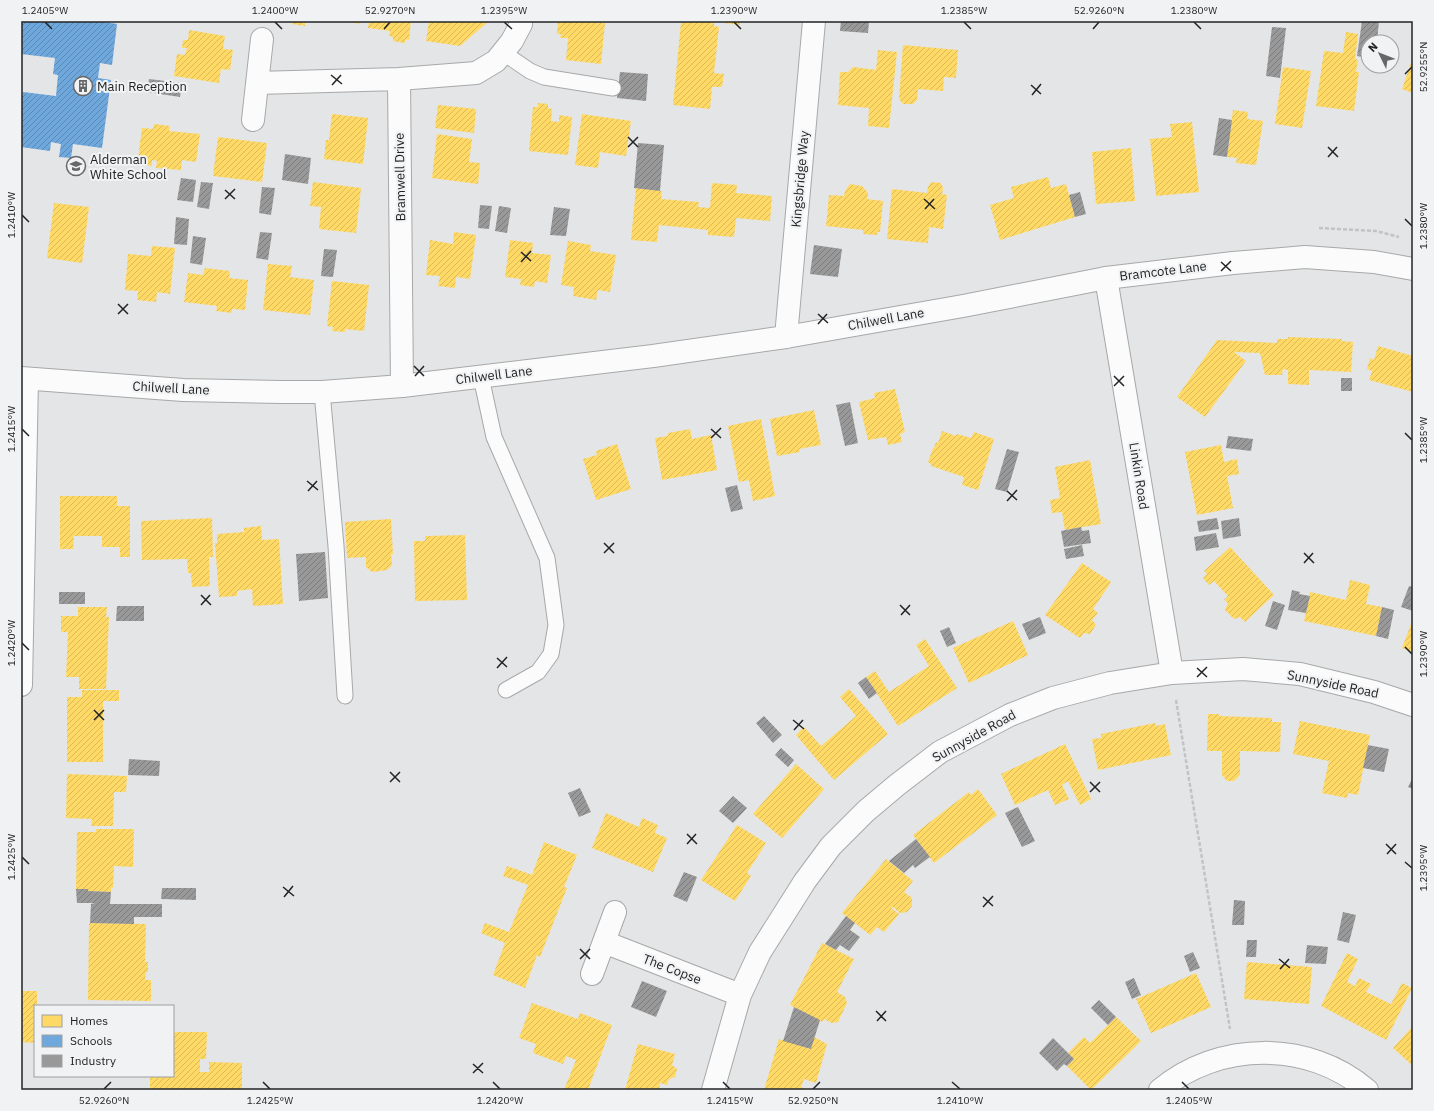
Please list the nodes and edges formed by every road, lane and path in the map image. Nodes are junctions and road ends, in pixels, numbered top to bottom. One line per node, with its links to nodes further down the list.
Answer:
1 (521, 21): 4 (street)
2 (814, 21): 14 (street, Kingsbridge Way)
3 (262, 39): 6 (street)
4 (502, 52): 5 (street); 7 (lane)
5 (399, 79): 6 (street); 17 (street, Bramwell Drive)
6 (257, 83): 8 (street)
7 (613, 88)
8 (253, 120)
9 (1314, 228): 10 (path)
10 (1406, 238)
11 (1413, 269): 12 (street, Bramcote Lane)
12 (1106, 278): 13 (street, Bramcote Lane); 19 (street, Linkin Road)
13 (963, 306): 14 (street, Chilwell Lane)
14 (786, 337): 15 (street, Chilwell Lane)
15 (481, 377): 17 (street, Chilwell Lane); 21 (lane)
16 (24, 379): 18 (street, Chilwell Lane); 20 (street)
17 (402, 386): 18 (street, Chilwell Lane)
18 (322, 392): 22 (lane)
19 (1172, 673): 23 (street, Sunnyside Road); 27 (street, Sunnyside Road); 28 (path)
20 (21, 685)
21 (506, 690)
22 (345, 696)
23 (1413, 705)
24 (615, 912): 25 (street)
25 (604, 942): 26 (street); 27 (street, The Copse)
26 (592, 974)
27 (740, 995): 29 (street, Sunnyside Road)
28 (1234, 1055): 30 (street); 31 (street)
29 (713, 1090)
30 (1160, 1090)
31 (1367, 1090)

